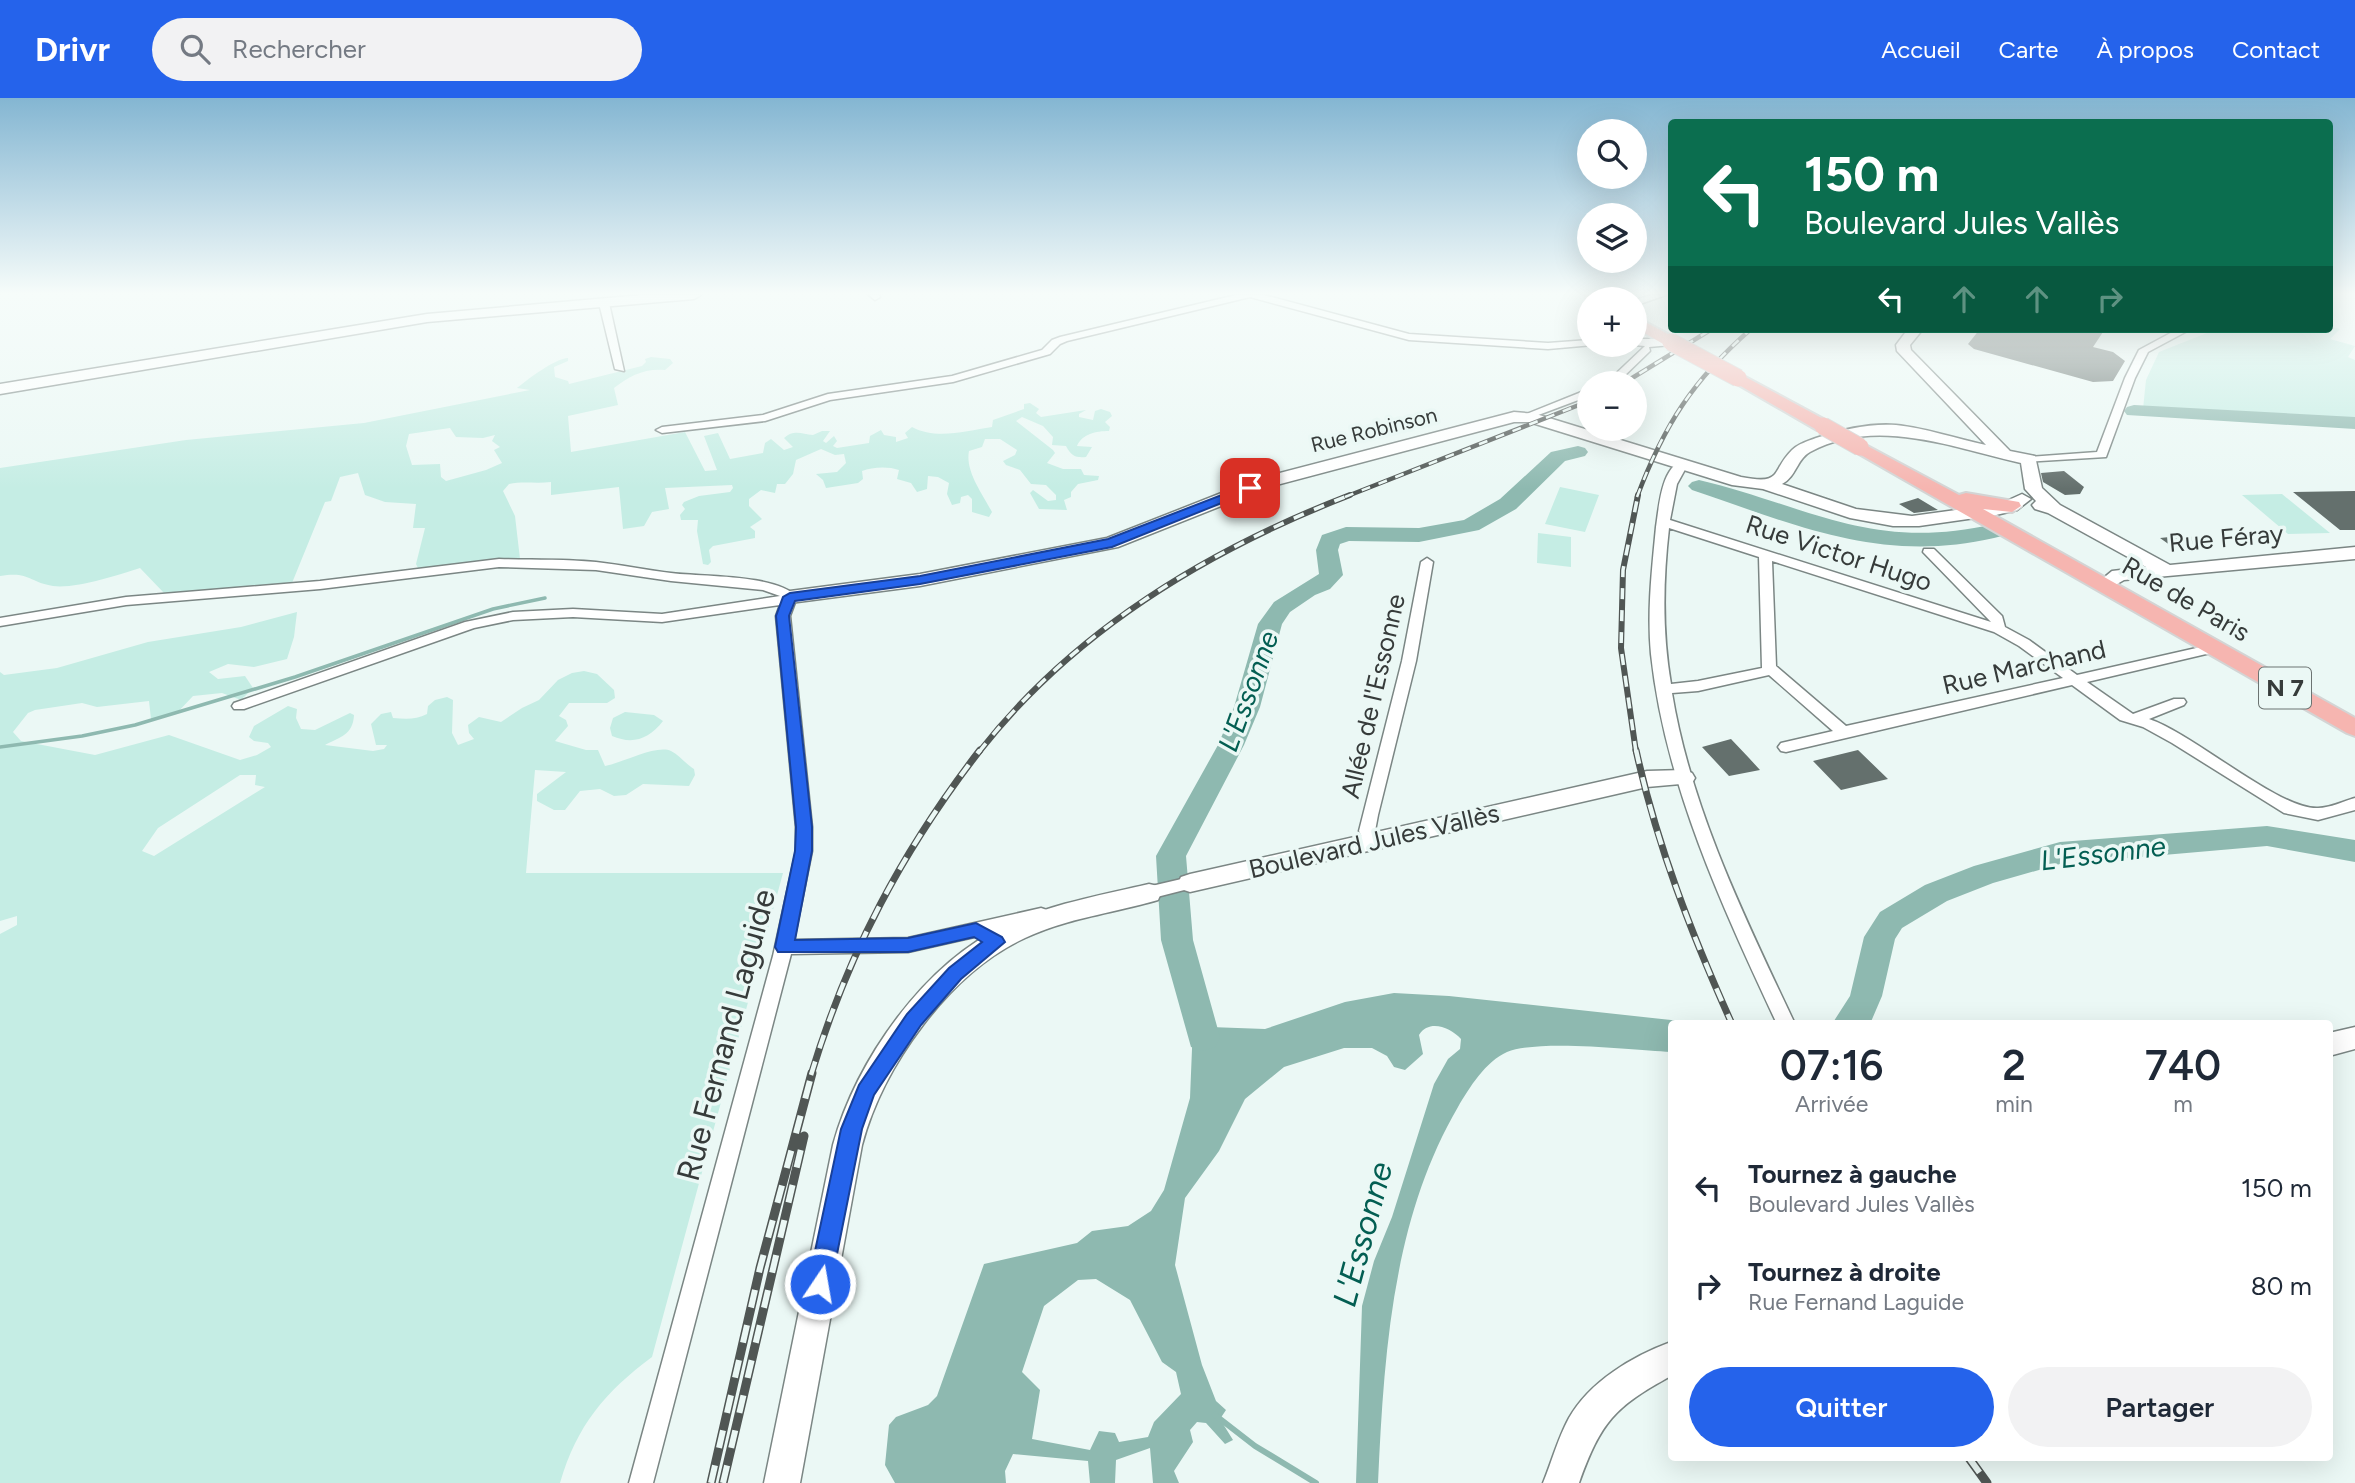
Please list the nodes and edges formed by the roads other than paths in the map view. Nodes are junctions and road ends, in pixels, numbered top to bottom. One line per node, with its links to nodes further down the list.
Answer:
1 (175, 360): 8 (street)
2 (618, 360): 7 (street)
3 (1020, 360): 12 (street)
4 (1704, 360): 19 (main road, N 7, bridge)
5 (1911, 360): 11 (street)
6 (2139, 360): 15 (street)
7 (620, 369)
8 (0, 389)
9 (1577, 397): 10 (street)
10 (1525, 417): 16 (street, Rue Robinson); 32 (street, Rue Robinson)
11 (1978, 428): 13 (street); 14 (street)
12 (662, 430)
13 (1944, 441): 14 (street); 17 (street)
14 (2007, 456): 15 (street); 20 (street)
15 (2029, 460): 21 (street)
16 (1682, 464): 18 (street, Rue Robinson); 25 (street)
17 (1790, 467): 18 (street); 22 (street, Rue Robinson)
18 (1766, 484): 22 (street, Rue Robinson)
19 (1939, 491): 20 (main road); 23 (main road); 24 (main road, N 7)
20 (2017, 502): 21 (street); 24 (street)
21 (2054, 509): 30 (street)
22 (1856, 514): 23 (street, Rue Robinson)
23 (1954, 515): 24 (street, Rue Robinson)
24 (1982, 516): 31 (main road, Rue de Paris / N 7)
25 (1663, 522): 28 (street, Rue Victor Hugo); 38 (street)
26 (1929, 552): 34 (street)
27 (2355, 553): 30 (street, Rue Féray)
28 (1765, 554): 34 (street, Rue Victor Hugo); 36 (street)
29 (1427, 562): 47 (street, Allée de l'Essonne)
30 (2166, 570): 31 (street, Rue Féray)
31 (2105, 585): 35 (main road, Rue de Paris / N 7)
32 (790, 597): 33 (street); 40 (street); 51 (street, Rue Fernand Laguide)
33 (0, 622)
34 (2000, 629): 37 (street)
35 (2214, 648): 37 (street, Rue Marchand); 42 (main road, Rue de Paris / N 7)
36 (1772, 670): 38 (street); 43 (street)
37 (2076, 681): 41 (street); 43 (street, Rue Marchand)
38 (1664, 689): 45 (street)
39 (2179, 702): 41 (street)
40 (239, 706)
41 (2133, 720): 46 (street)
42 (2355, 728)
43 (1844, 731): 44 (street)
44 (1786, 747)
45 (1684, 778): 47 (street, Boulevard Jules Vallès); 52 (street)
46 (2355, 804)
47 (1371, 841): 48 (street, Boulevard Jules Vallès)
48 (1190, 883): 49 (street, Boulevard Jules Vallès)
49 (1149, 893): 50 (street, Boulevard Jules Vallès)
50 (986, 936): 51 (street, Boulevard Jules Vallès); 57 (street)
51 (784, 947): 56 (street, Rue Fernand Laguide)
52 (1784, 1020)
53 (2355, 1038): 54 (street)
54 (2333, 1044)
55 (1668, 1360): 58 (street)
56 (641, 1483)
57 (782, 1483)
58 (1562, 1483)

